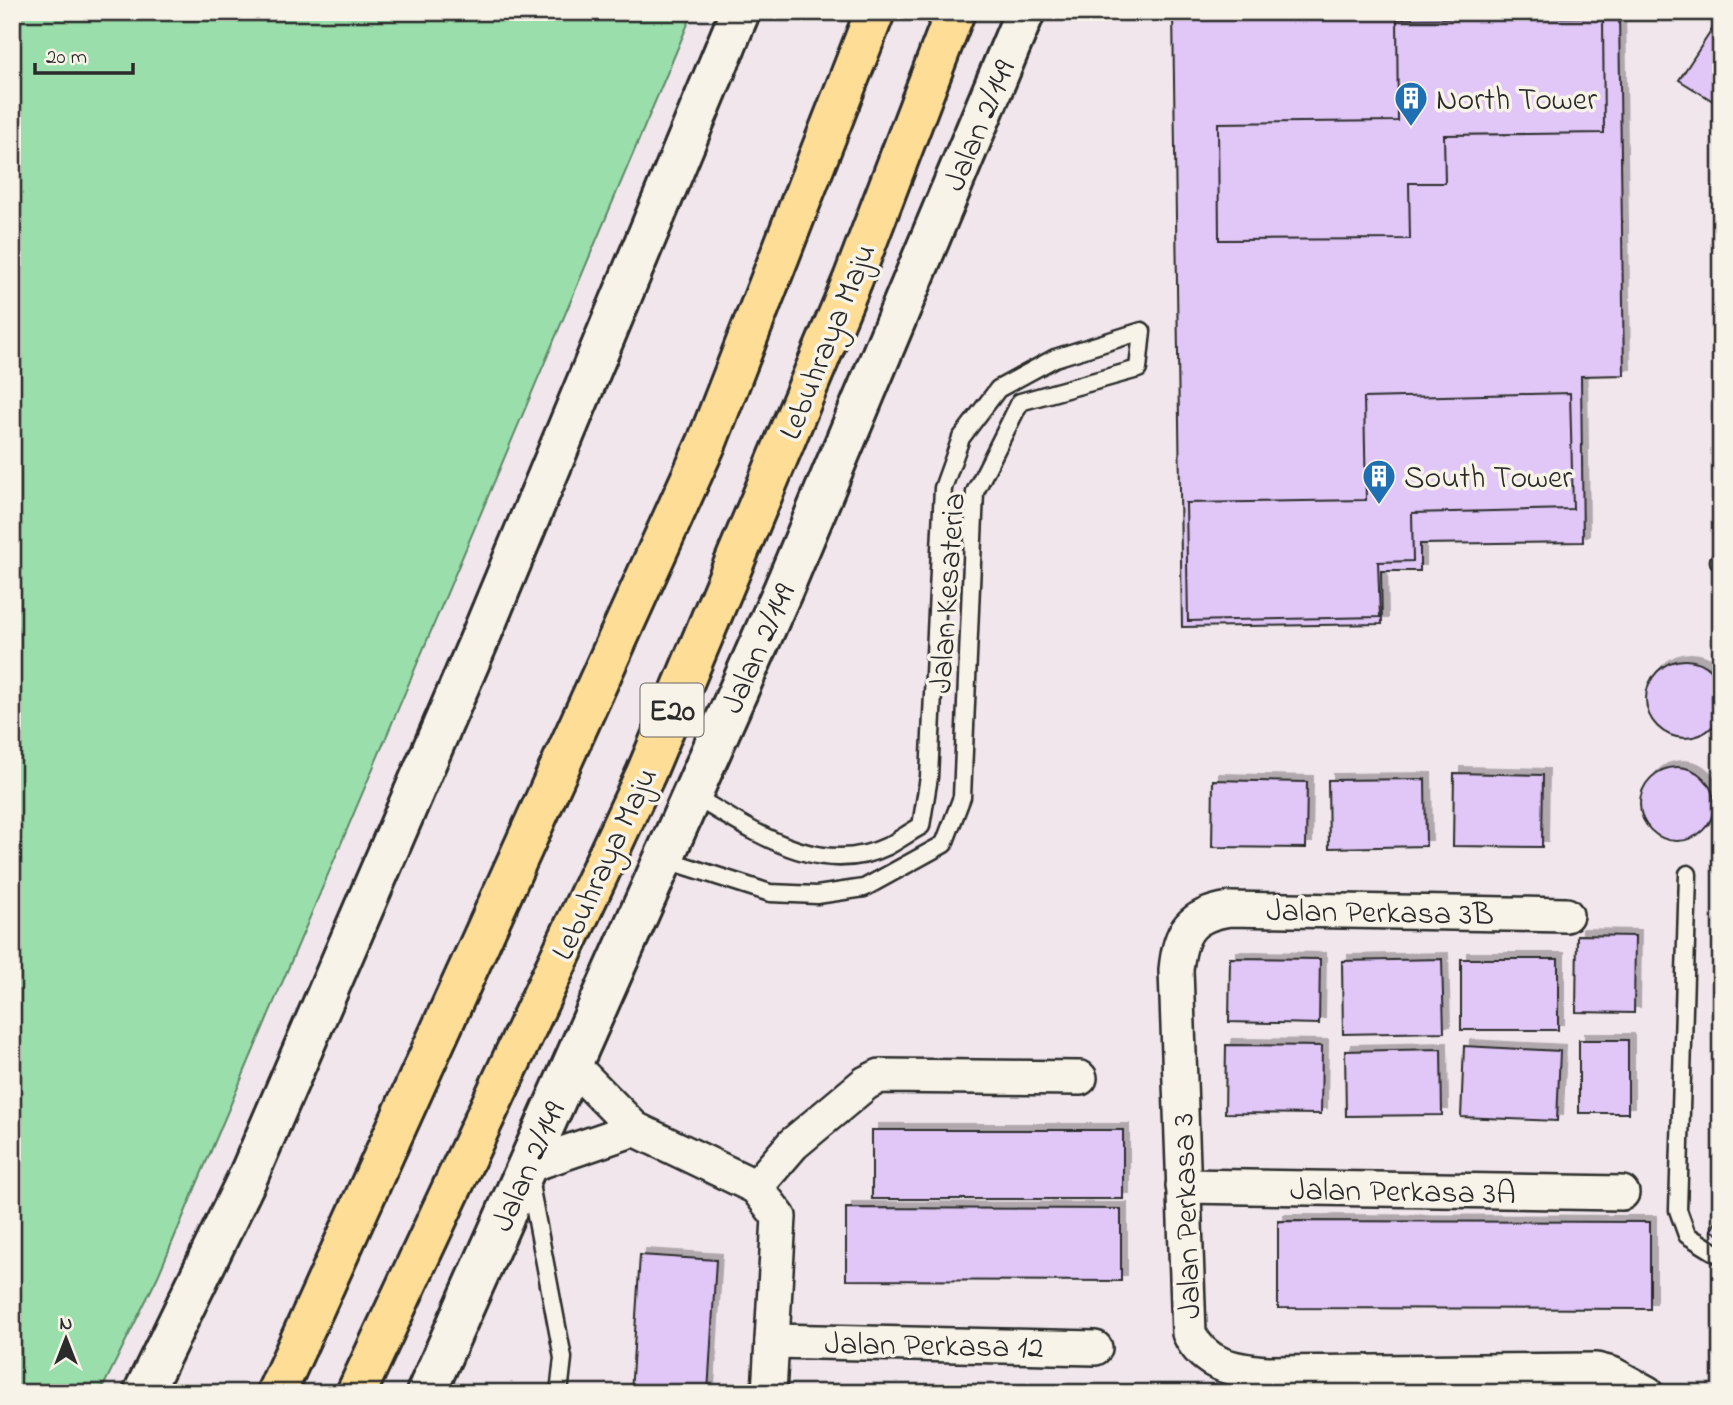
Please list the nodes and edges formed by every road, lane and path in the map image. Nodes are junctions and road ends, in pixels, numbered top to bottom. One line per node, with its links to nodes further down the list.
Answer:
1 (740, 12): 20 (main road)
2 (875, 12): 21 (highway, E20)
3 (955, 12): 22 (highway, Lebuhraya Maju / E20)
4 (1026, 12): 5 (main road, Jalan 2/149)
5 (692, 795): 6 (main road, Jalan 2/149); 6 (lane, Jalan Kesateria)
6 (664, 859): 10 (main road, Jalan 2/149)
7 (1688, 874): 17 (lane)
8 (1566, 915): 9 (street, Jalan Perkasa 3B)
9 (1198, 919): 14 (street, Jalan Perkasa 3)
10 (572, 1065): 12 (street); 13 (main road, Jalan 2/149)
11 (1080, 1077): 15 (street)
12 (635, 1129): 13 (street); 15 (street)
13 (527, 1166): 23 (main road, Jalan 2/149); 24 (lane)
14 (1184, 1186): 16 (street, Jalan Perkasa 3A); 26 (street, Jalan Perkasa 3)
15 (756, 1188): 18 (street)
16 (1622, 1194)
17 (1721, 1256)
18 (772, 1341): 19 (street, Jalan Perkasa 12); 25 (street)
19 (1095, 1348)
20 (143, 1393)
21 (276, 1393)
22 (356, 1393)
23 (426, 1393)
24 (559, 1393)
25 (769, 1393)
26 (1647, 1393)

